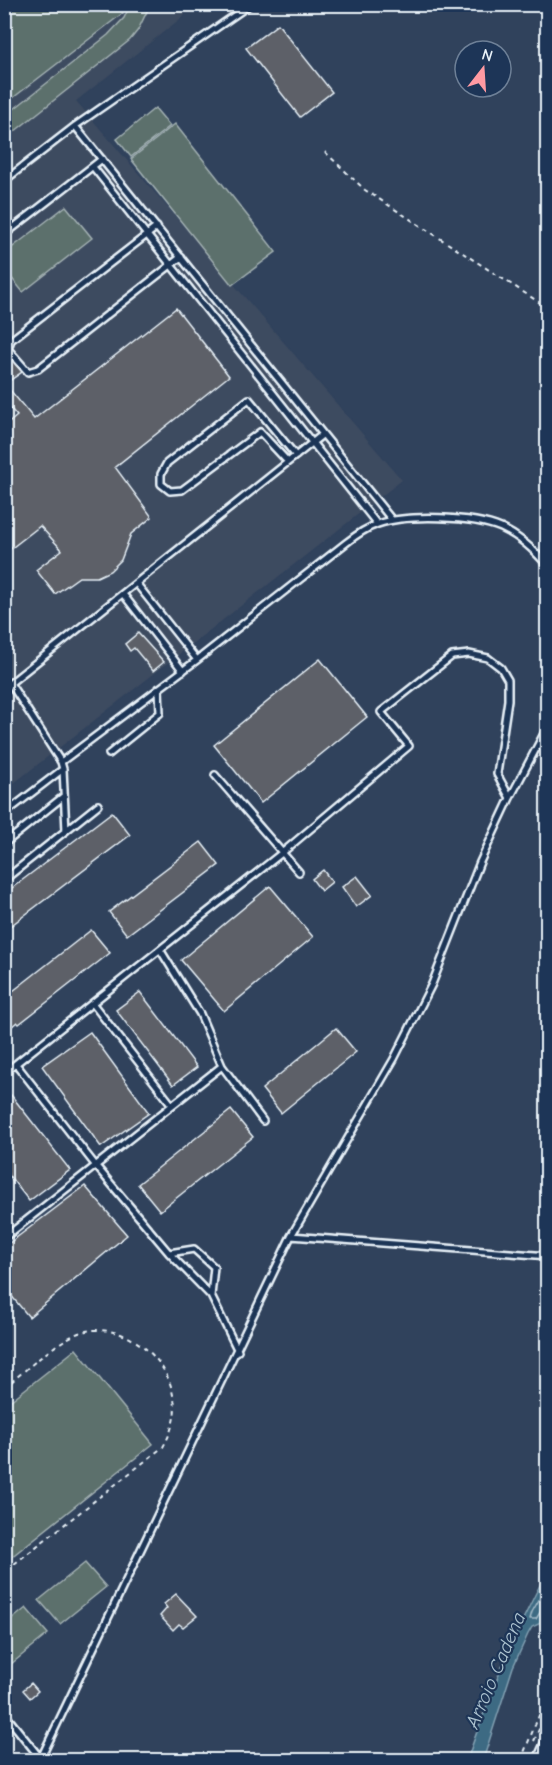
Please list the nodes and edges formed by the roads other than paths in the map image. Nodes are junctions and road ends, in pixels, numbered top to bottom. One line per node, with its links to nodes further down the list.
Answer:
1 (251, 4): 2 (lane)
2 (75, 126): 3 (lane); 5 (lane)
3 (102, 159): 4 (lane); 6 (lane)
4 (93, 167): 7 (lane); 8 (lane)
5 (4, 181)
6 (157, 227): 8 (lane); 9 (lane)
7 (4, 235)
8 (148, 235): 10 (lane); 10 (lane)
9 (181, 257): 10 (lane); 11 (lane)
10 (172, 264): 12 (lane)
11 (322, 435): 12 (lane); 15 (lane)
12 (312, 442): 13 (lane); 16 (lane)
13 (296, 456): 14 (lane); 14 (lane)
14 (288, 462): 18 (lane)
15 (393, 520): 16 (lane); 17 (lane)
16 (377, 524): 20 (lane)
17 (548, 566)
18 (136, 583): 19 (lane); 20 (lane)
19 (123, 594): 21 (lane); 22 (lane)
20 (197, 660): 21 (lane)
21 (183, 671): 24 (lane)
22 (10, 683): 23 (lane); 27 (lane)
23 (4, 688)
24 (159, 688): 26 (lane); 27 (lane)
25 (548, 726): 31 (lane)
26 (110, 754)
27 (61, 762): 28 (lane)
28 (63, 769): 30 (lane); 33 (lane)
29 (215, 775): 36 (lane)
30 (64, 796): 34 (lane); 35 (lane)
31 (510, 798): 36 (lane); 47 (lane)
32 (98, 806): 34 (lane)
33 (4, 814)
34 (66, 831): 38 (lane)
35 (4, 844)
36 (283, 852): 37 (lane); 39 (lane)
37 (299, 872)
38 (4, 880)
39 (161, 951): 40 (lane); 42 (lane)
40 (93, 1004): 41 (lane); 44 (lane)
41 (16, 1064): 43 (lane); 46 (lane)
42 (222, 1066): 44 (lane); 45 (lane)
43 (4, 1073)
44 (172, 1106): 46 (lane)
45 (263, 1121)
46 (96, 1166): 48 (lane); 49 (lane)
47 (291, 1236): 50 (lane); 52 (lane)
48 (4, 1238)
49 (169, 1253): 51 (lane); 51 (lane)
50 (548, 1256)
51 (211, 1296): 52 (lane)
52 (238, 1351): 56 (lane)
53 (4, 1713): 56 (lane)
54 (548, 1747): 55 (main road)
55 (537, 1755)
56 (40, 1760)

